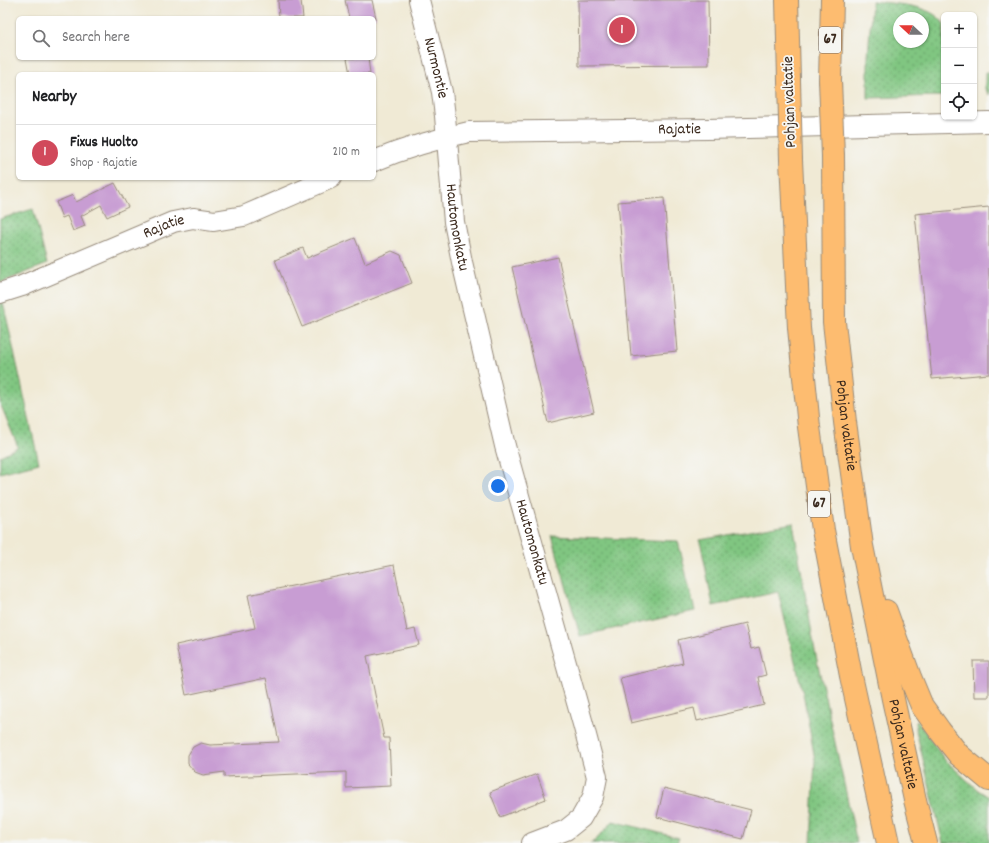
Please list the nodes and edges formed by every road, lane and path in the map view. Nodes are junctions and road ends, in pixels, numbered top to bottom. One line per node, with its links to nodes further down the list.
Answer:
1 (419, 0): 7 (street, Nurmontie)
2 (788, 0): 14 (highway, Pohjan valtatie / 67, bridge)
3 (829, 0): 5 (highway, Pohjan valtatie / 67)
4 (832, 0): 5 (highway)
5 (830, 80): 11 (highway, Pohjan valtatie / 67, bridge)
6 (989, 122): 7 (street, Rajatie)
7 (447, 137): 8 (street, Rajatie); 13 (street, Hautomonkatu)
8 (376, 159)
9 (326, 180): 10 (street, Rajatie)
10 (0, 293)
11 (862, 546): 12 (highway); 15 (highway, Pohjan valtatie / 67)
12 (989, 780)
13 (532, 843)
14 (888, 843)
15 (926, 843)

